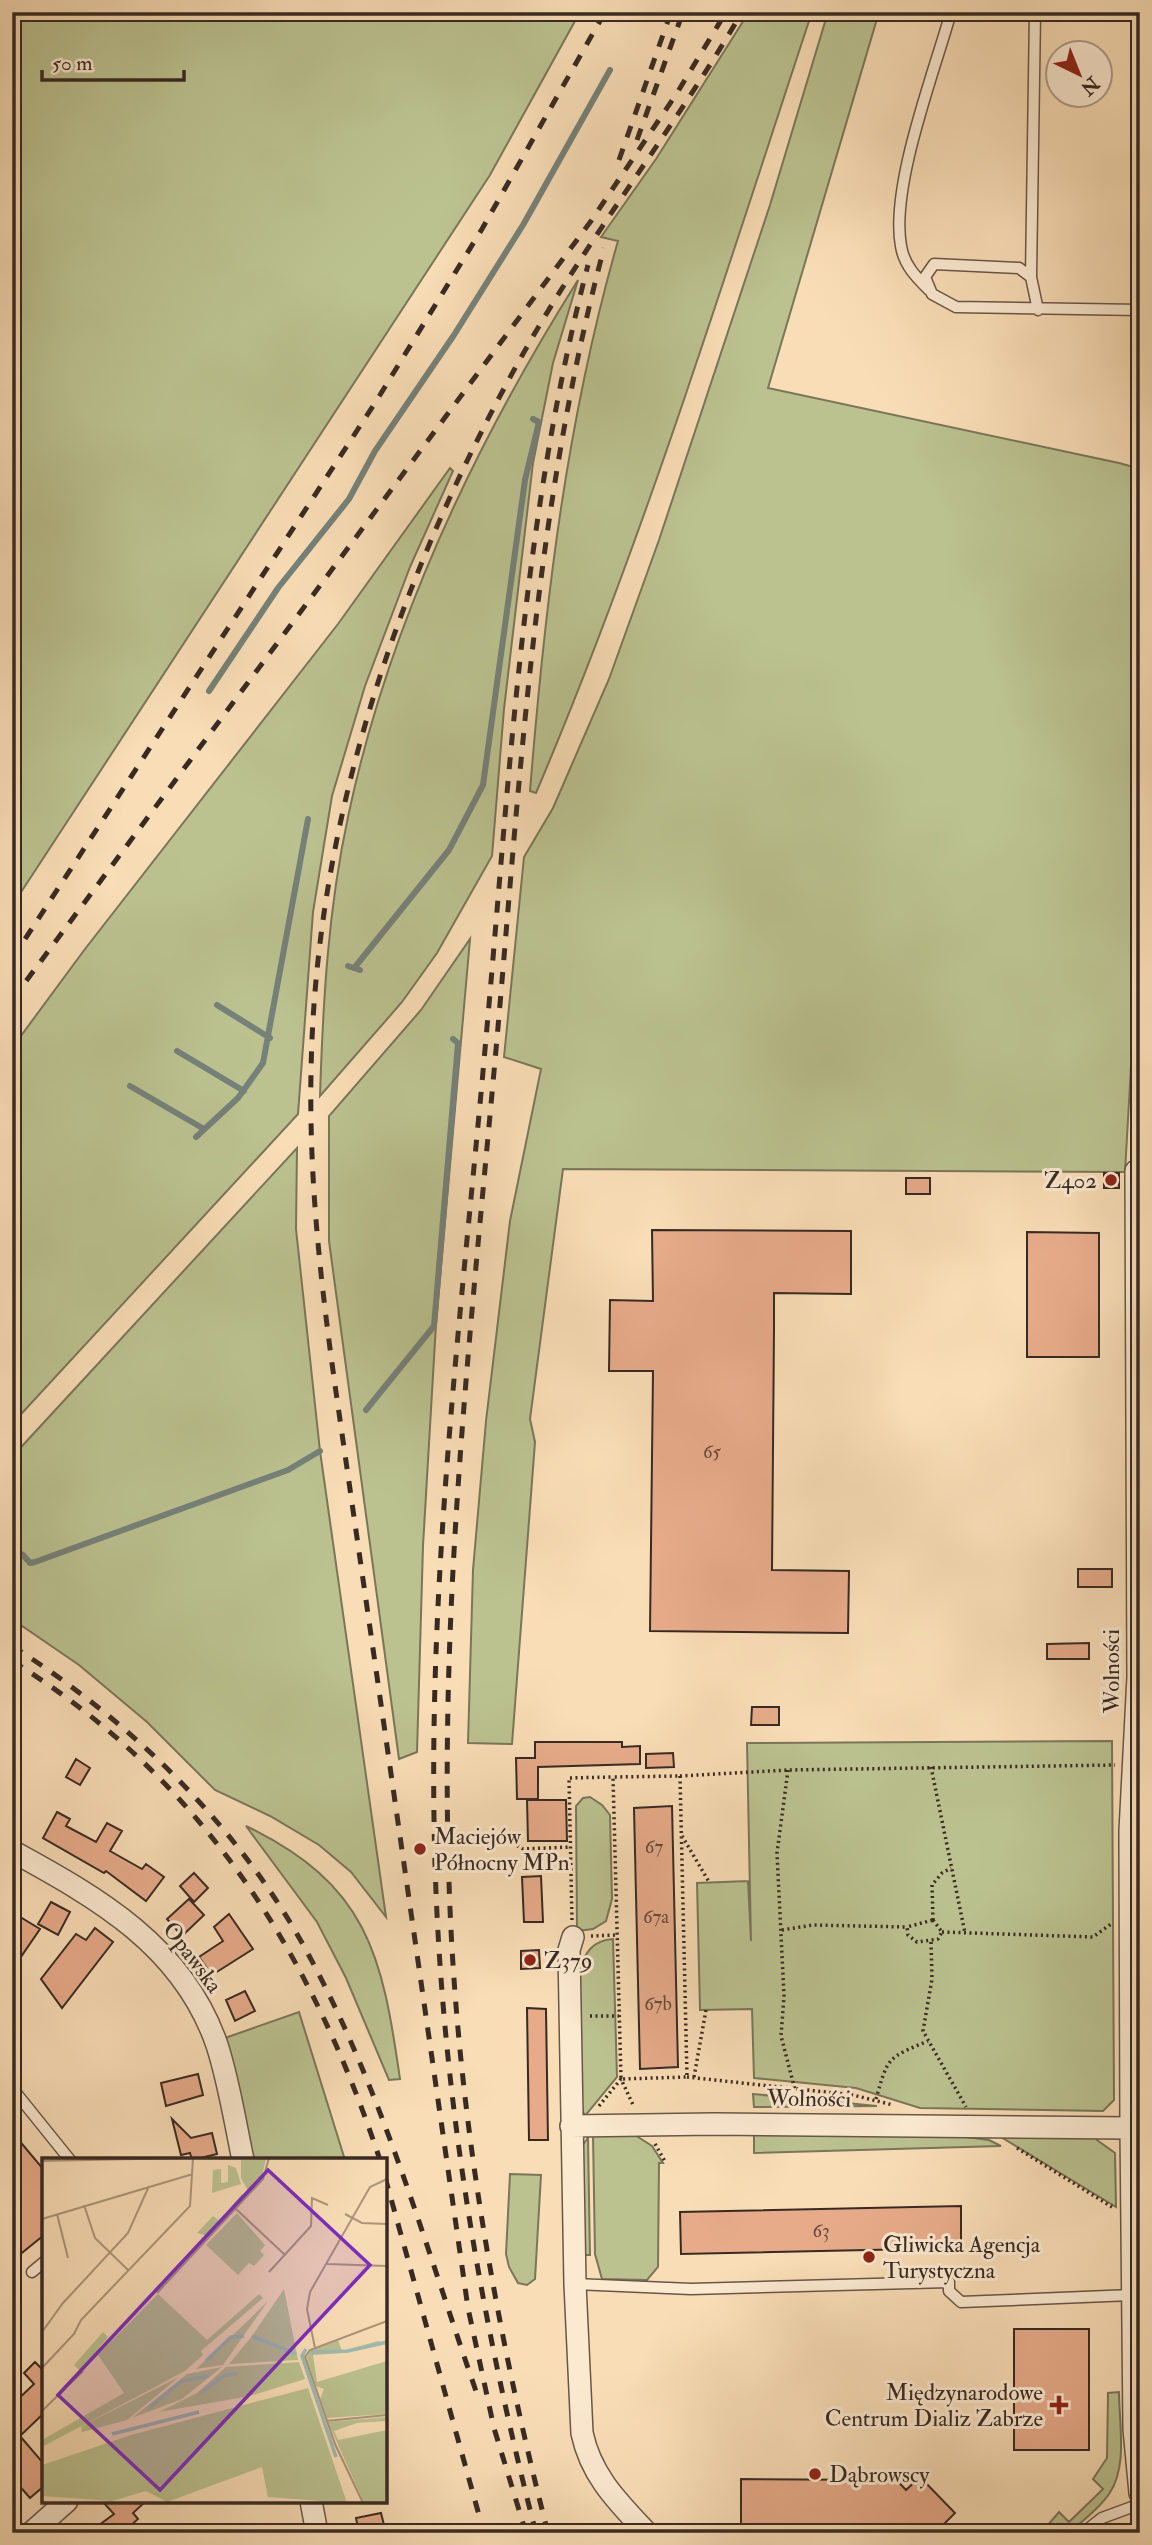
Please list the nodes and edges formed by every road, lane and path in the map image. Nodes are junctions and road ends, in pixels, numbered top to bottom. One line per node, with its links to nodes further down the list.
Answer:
1 (951, 12): 4 (lane)
2 (1035, 12): 3 (lane)
3 (1031, 277): 4 (lane); 5 (lane)
4 (932, 293): 5 (lane)
5 (1038, 310): 6 (lane)
6 (1140, 310)
7 (1140, 1111): 8 (lane)
8 (1136, 1171): 29 (street, Wolności)
9 (1121, 1765): 10 (path)
10 (931, 1767): 11 (path); 18 (path)
11 (788, 1770): 12 (path); 23 (path)
12 (680, 1776): 13 (path); 14 (path)
13 (613, 1777): 16 (path); 26 (path)
14 (681, 1834): 19 (path); 34 (path)
15 (465, 1835): 16 (path)
16 (571, 1847): 27 (path)
17 (12, 1851): 46 (street, Opawska)
18 (951, 1868): 21 (path); 25 (path)
19 (709, 1882)
20 (1117, 1919): 25 (path)
21 (933, 1920): 22 (path); 24 (path)
22 (907, 1927): 23 (path); 28 (path)
23 (782, 1930): 38 (path)
24 (942, 1932): 25 (path); 28 (path)
25 (965, 1933)
26 (617, 1935): 27 (path); 32 (path)
27 (573, 1937): 31 (street)
28 (931, 1942): 33 (path)
29 (1135, 2005): 44 (street, Wolności)
30 (706, 2010): 35 (path)
31 (570, 2016): 32 (path); 42 (street)
32 (619, 2016): 36 (path)
33 (928, 2041): 39 (path); 41 (path)
34 (687, 2077): 35 (path); 36 (path)
35 (694, 2077): 38 (path)
36 (621, 2079): 42 (path)
37 (12, 2088): 45 (lane)
38 (795, 2090): 39 (path)
39 (875, 2100): 40 (path)
40 (898, 2107)
41 (970, 2115)
42 (581, 2126): 43 (street, Wolności); 50 (street)
43 (996, 2126): 44 (street, Wolności); 47 (path)
44 (1131, 2128): 47 (street, Wolności)
45 (68, 2158)
46 (243, 2158)
47 (1131, 2219): 51 (street, Wolności)
48 (42, 2264): 49 (lane)
49 (32, 2272)
50 (575, 2284): 51 (lane); 58 (street)
51 (1132, 2295): 52 (street, Wolności)
52 (1140, 2493)
53 (65, 2503): 56 (street)
54 (311, 2503): 57 (street)
55 (1140, 2504): 59 (lane)
56 (31, 2533)
57 (317, 2533)
58 (647, 2533)
59 (1083, 2533)

